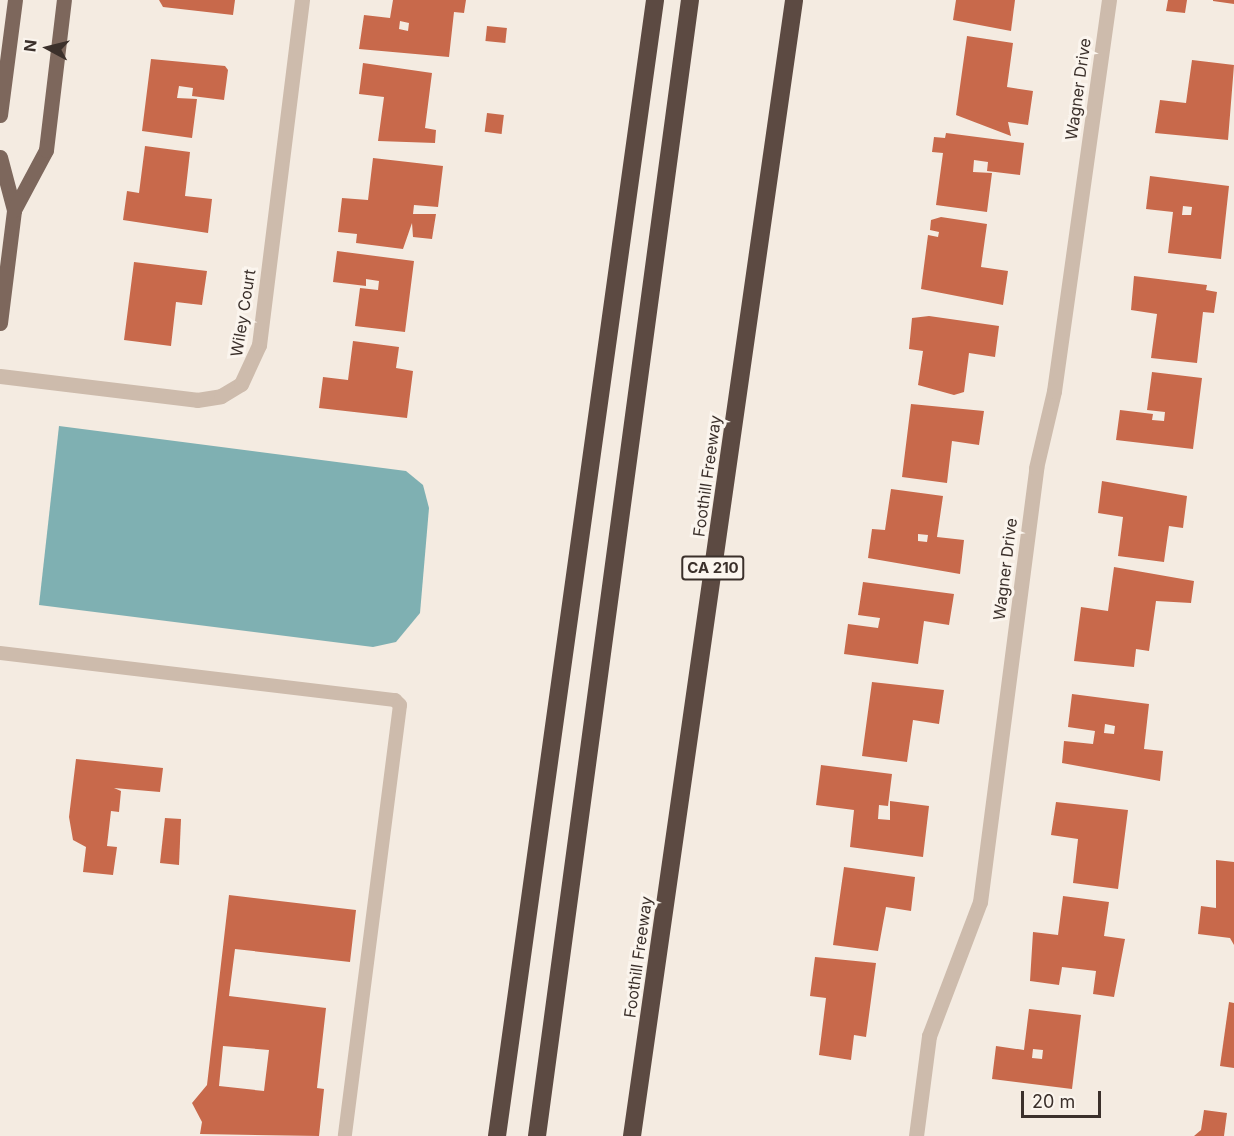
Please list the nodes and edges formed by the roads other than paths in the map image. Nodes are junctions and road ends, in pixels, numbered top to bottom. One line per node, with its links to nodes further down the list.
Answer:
1 (15, 0): 8 (main road)
2 (64, 0): 10 (main road)
3 (302, 0): 12 (street, Wiley Court)
4 (655, 0): 15 (highway)
5 (690, 0): 16 (highway)
6 (795, 0): 17 (highway, Foothill Freeway / CA 210)
7 (1109, 0): 18 (street, Wagner Drive)
8 (0, 115)
9 (0, 157): 10 (main road)
10 (15, 210): 11 (main road)
11 (0, 323)
12 (0, 376)
13 (0, 653): 14 (lane)
14 (345, 1136)
15 (497, 1136)
16 (537, 1136)
17 (632, 1136)
18 (916, 1136)

